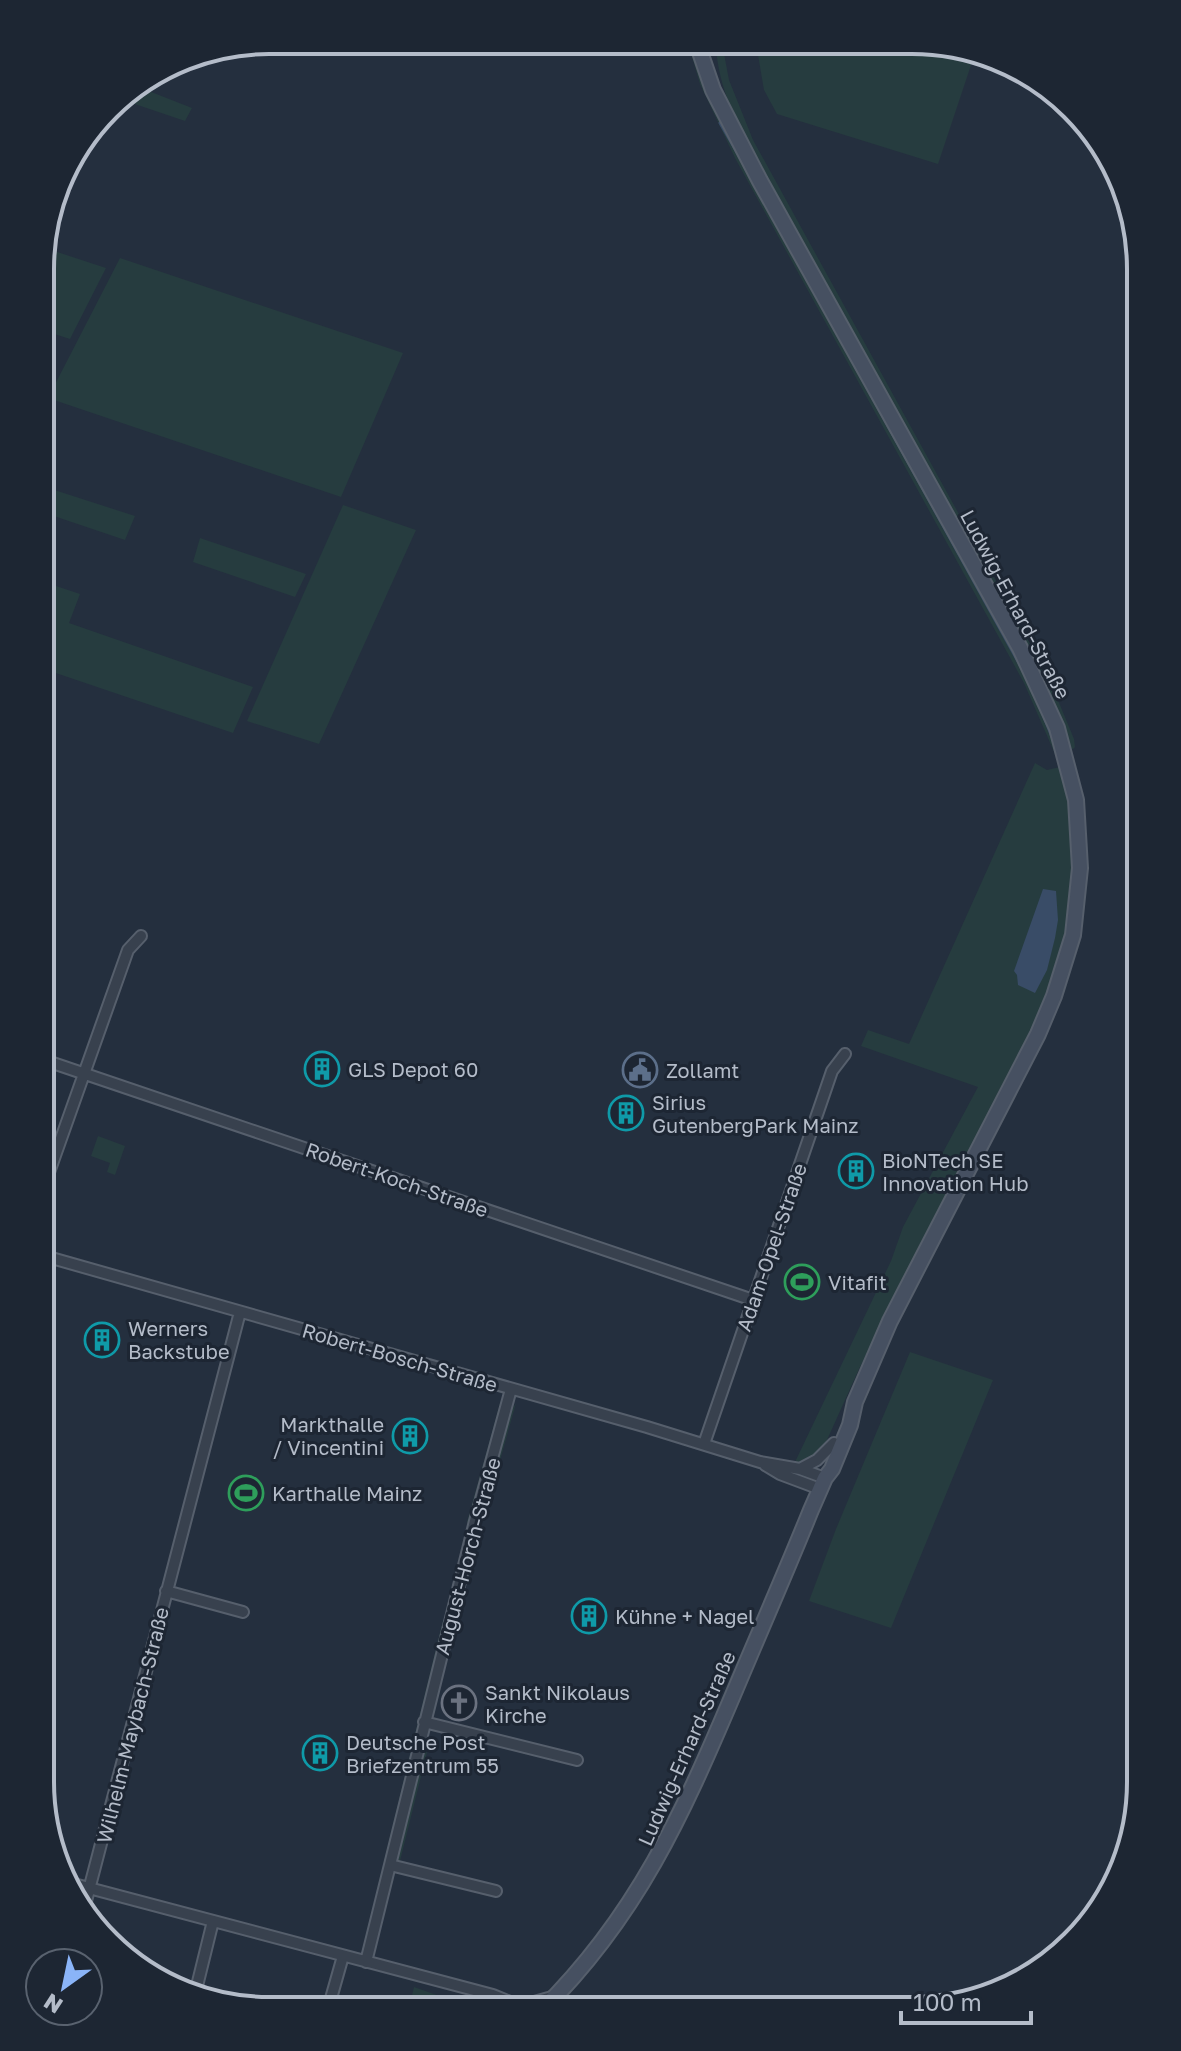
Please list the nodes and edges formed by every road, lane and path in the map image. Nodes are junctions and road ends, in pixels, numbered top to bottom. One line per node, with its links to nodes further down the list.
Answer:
1 (700, 54): 3 (main road, Ludwig-Erhard-Straße)
2 (711, 54): 3 (main road, Ludwig-Erhard-Straße)
3 (726, 116): 13 (main road, Ludwig-Erhard-Straße)
4 (141, 936): 7 (street)
5 (845, 1054): 10 (street, Adam-Opel-Straße)
6 (54, 1063): 7 (street, Robert-Koch-Straße)
7 (85, 1073): 8 (street); 10 (street, Robert-Koch-Straße)
8 (54, 1159)
9 (54, 1259): 11 (street, Robert-Bosch-Straße)
10 (753, 1300): 15 (street, Adam-Opel-Straße)
11 (240, 1312): 12 (street, Robert-Bosch-Straße); 19 (street, Wilhelm-Maybach-Straße)
12 (511, 1389): 15 (street, Robert-Bosch-Straße); 21 (street, August-Horch-Straße)
13 (855, 1402): 14 (main road, Ludwig-Erhard-Straße); 18 (main road, Ludwig-Erhard-Straße)
14 (834, 1443): 17 (street); 18 (main road, Ludwig-Erhard-Straße)
15 (704, 1444): 16 (street, Robert-Bosch-Straße)
16 (760, 1462): 17 (street, Robert-Bosch-Straße); 18 (street, Robert-Bosch-Straße)
17 (800, 1469): 18 (street, Robert-Bosch-Straße)
18 (822, 1484): 33 (main road, Ludwig-Erhard-Straße)
19 (166, 1591): 20 (street, Wilhelm-Maybach-Straße); 25 (street, Wilhelm-Maybach-Straße)
20 (243, 1612)
21 (424, 1722): 22 (street); 23 (street, August-Horch-Straße)
22 (577, 1760)
23 (390, 1865): 26 (street); 30 (street, August-Horch-Straße)
24 (81, 1886): 25 (street)
25 (90, 1888): 27 (street, Wilhelm-Maybach-Straße); 28 (street)
26 (496, 1891)
27 (87, 1897)
28 (213, 1921): 29 (street); 31 (street)
29 (343, 1956): 30 (street); 34 (street)
30 (366, 1962): 32 (street)
31 (197, 1985)
32 (468, 1989): 35 (street); 36 (street)
33 (557, 1995): 37 (street)
34 (331, 1997)
35 (481, 1997)
36 (497, 1997)
37 (550, 1997)

